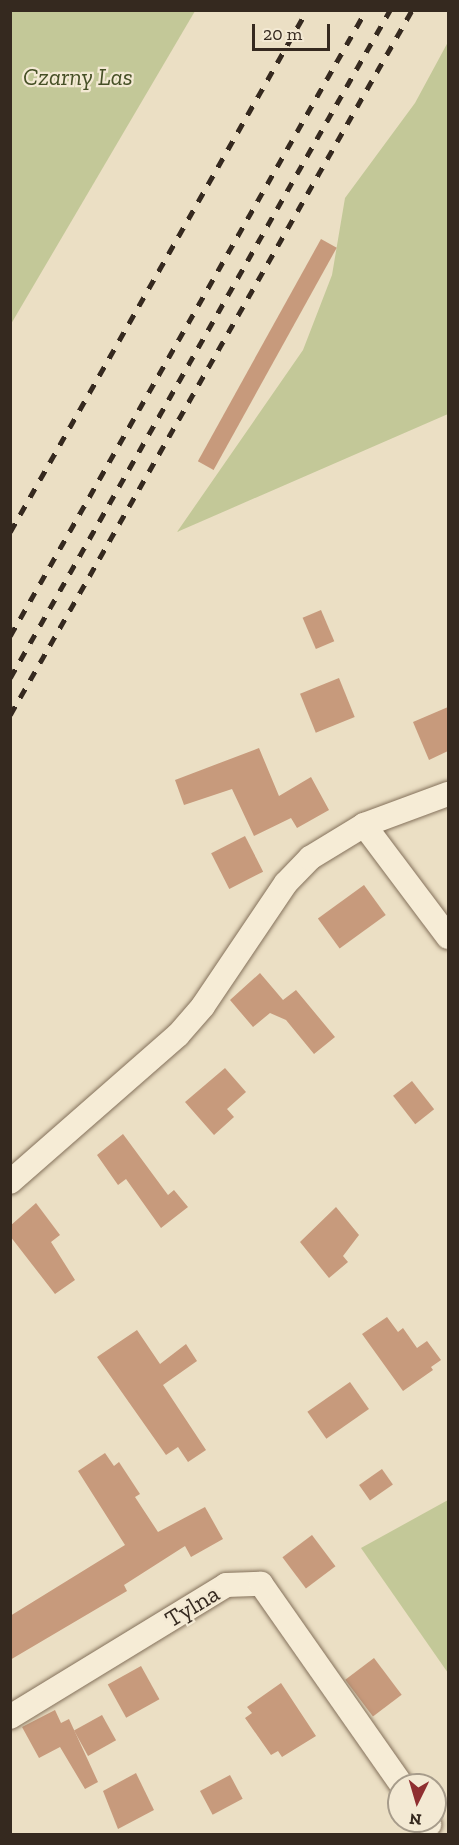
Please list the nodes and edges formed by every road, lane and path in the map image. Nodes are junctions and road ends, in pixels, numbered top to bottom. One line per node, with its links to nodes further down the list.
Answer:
1 (448, 794): 2 (street)
2 (364, 825): 3 (street); 4 (street)
3 (448, 937)
4 (10, 1182)
5 (10, 1716): 6 (street, Tylna)
6 (394, 1773)

